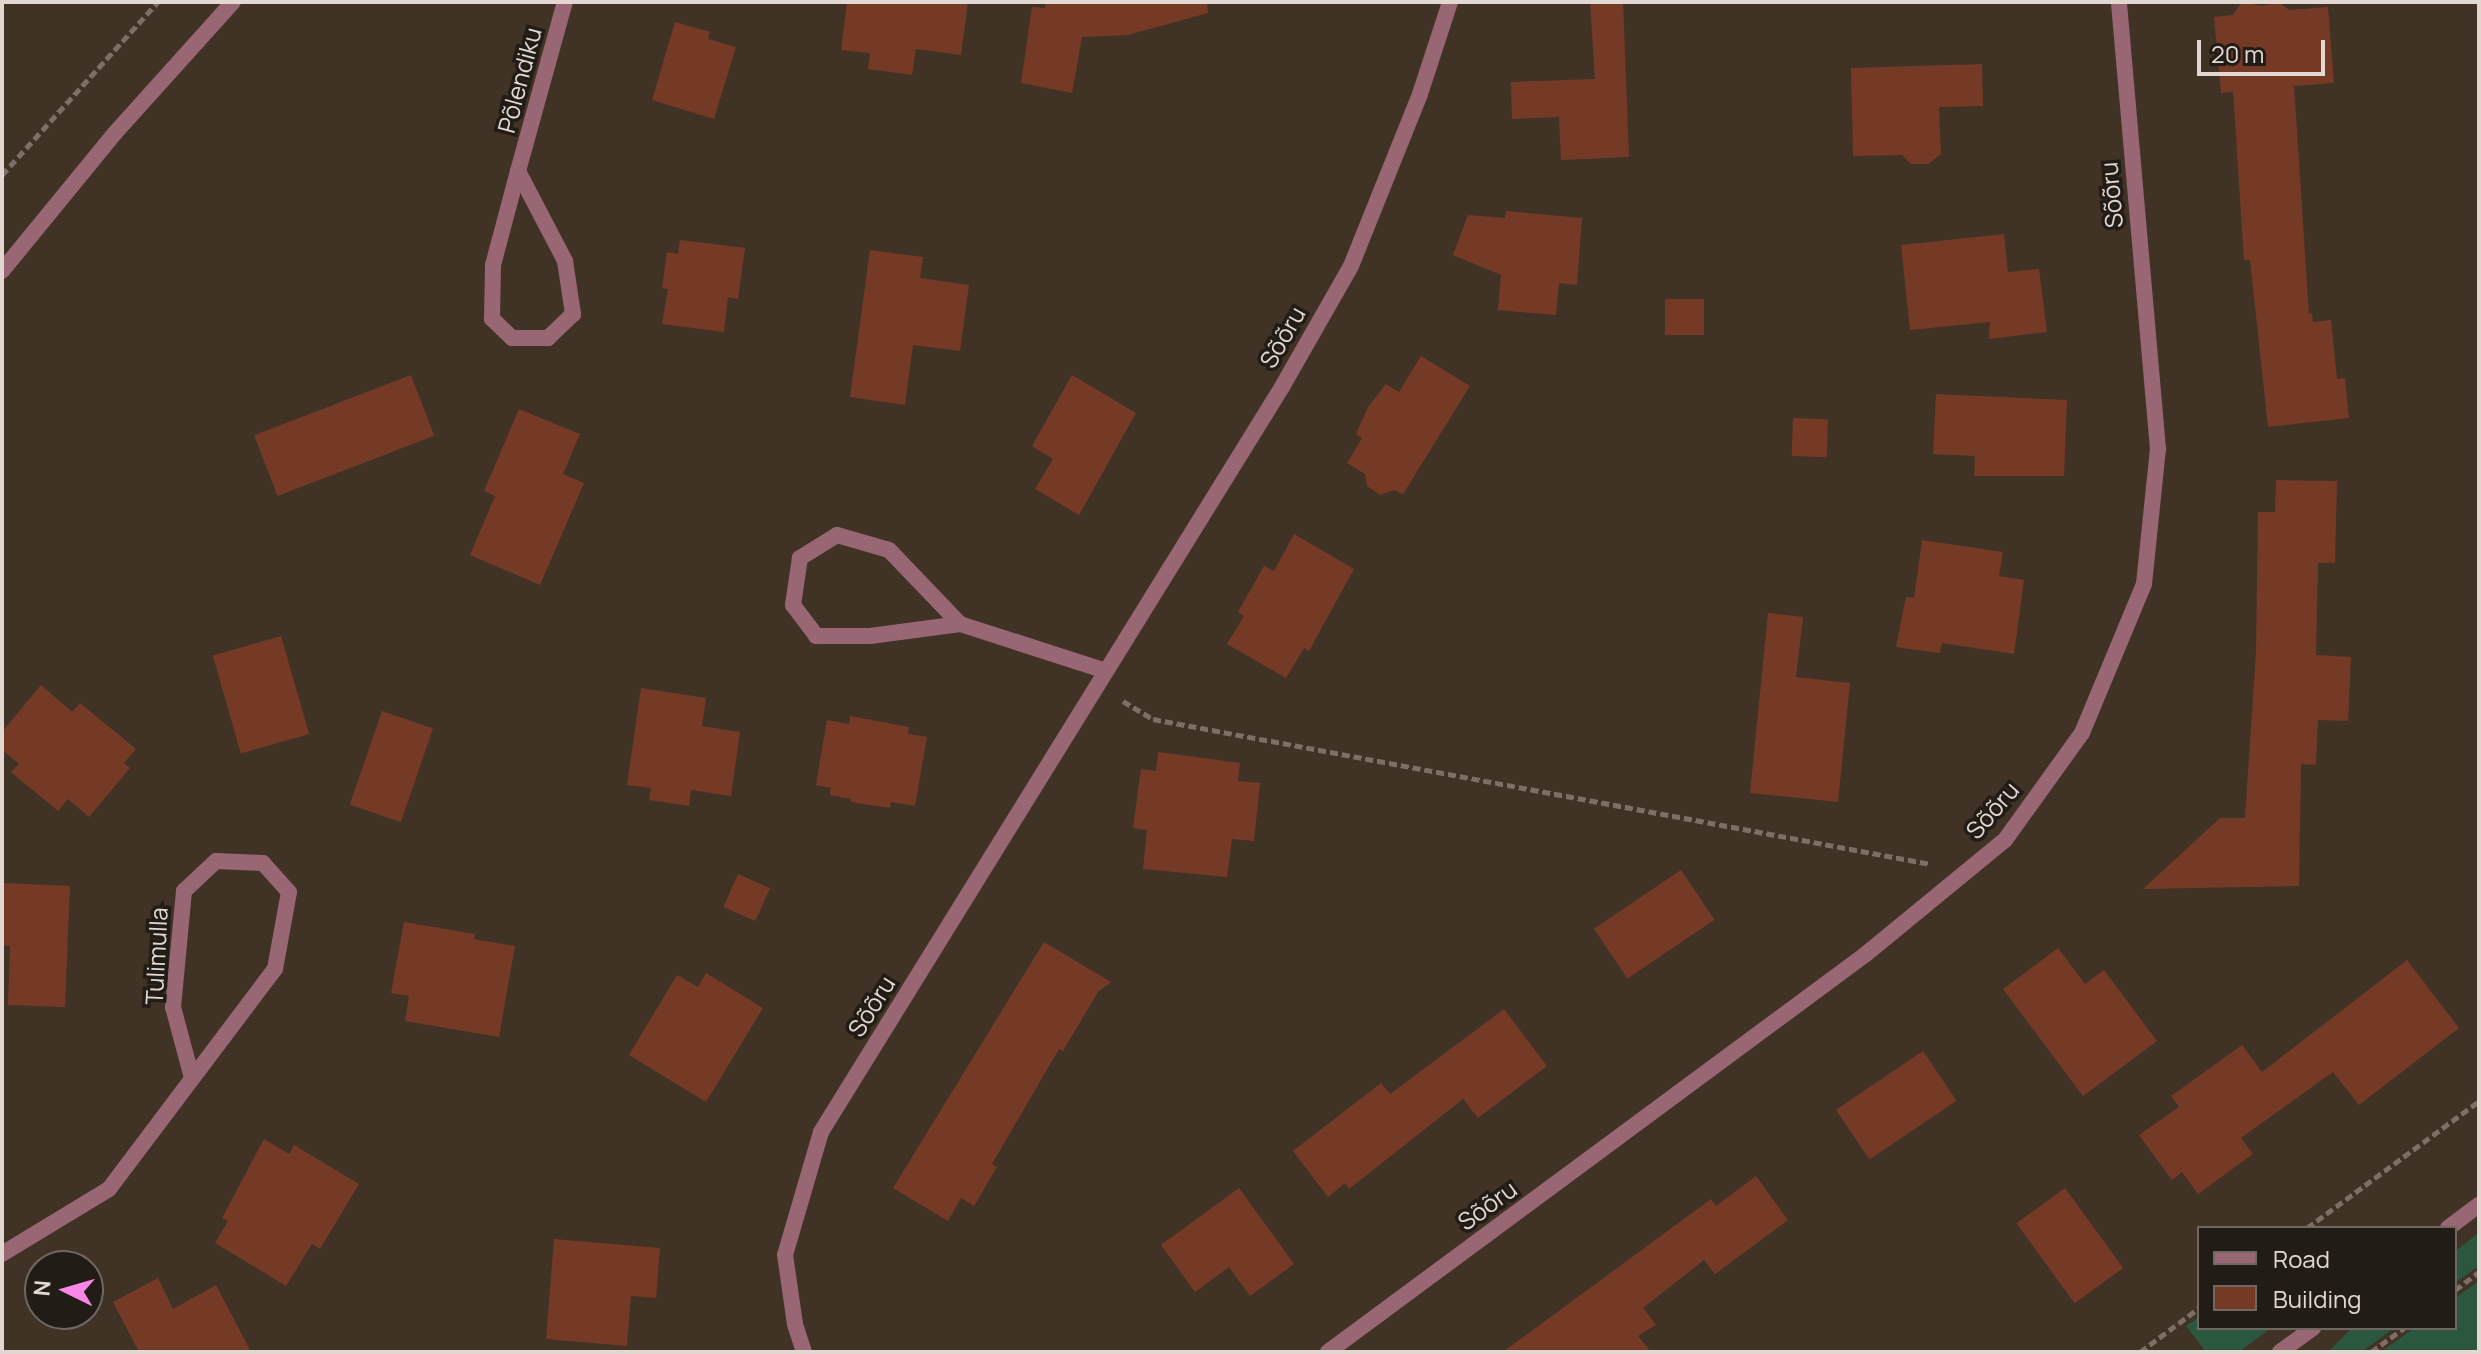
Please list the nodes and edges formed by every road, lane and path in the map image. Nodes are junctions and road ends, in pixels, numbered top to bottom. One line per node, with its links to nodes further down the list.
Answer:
1 (158, 2): 7 (path)
2 (233, 2): 8 (street)
3 (565, 2): 6 (street, Põlendiku)
4 (1450, 2): 10 (street, Sõõru)
5 (2119, 2): 11 (street, Sõõru)
6 (518, 171): 6 (street, Põlendiku)
7 (2, 175)
8 (2, 271)
9 (960, 624): 9 (street); 10 (street)
10 (1106, 671): 11 (path); 24 (street, Sõõru)
11 (1967, 871): 25 (street, Sõõru)
12 (192, 1078): 12 (street, Tulimulla); 17 (street, Tulimulla)
13 (2479, 1101): 15 (path)
14 (2479, 1205): 16 (street)
15 (2310, 1226)
16 (2451, 1226)
17 (2, 1254)
18 (2479, 1272): 19 (path)
19 (2457, 1288)
20 (2197, 1309): 26 (path)
21 (2311, 1330): 23 (street)
22 (2401, 1330): 27 (path)
23 (2287, 1350)
24 (804, 1352)
25 (1328, 1352)
26 (2140, 1352)
27 (2371, 1352)

